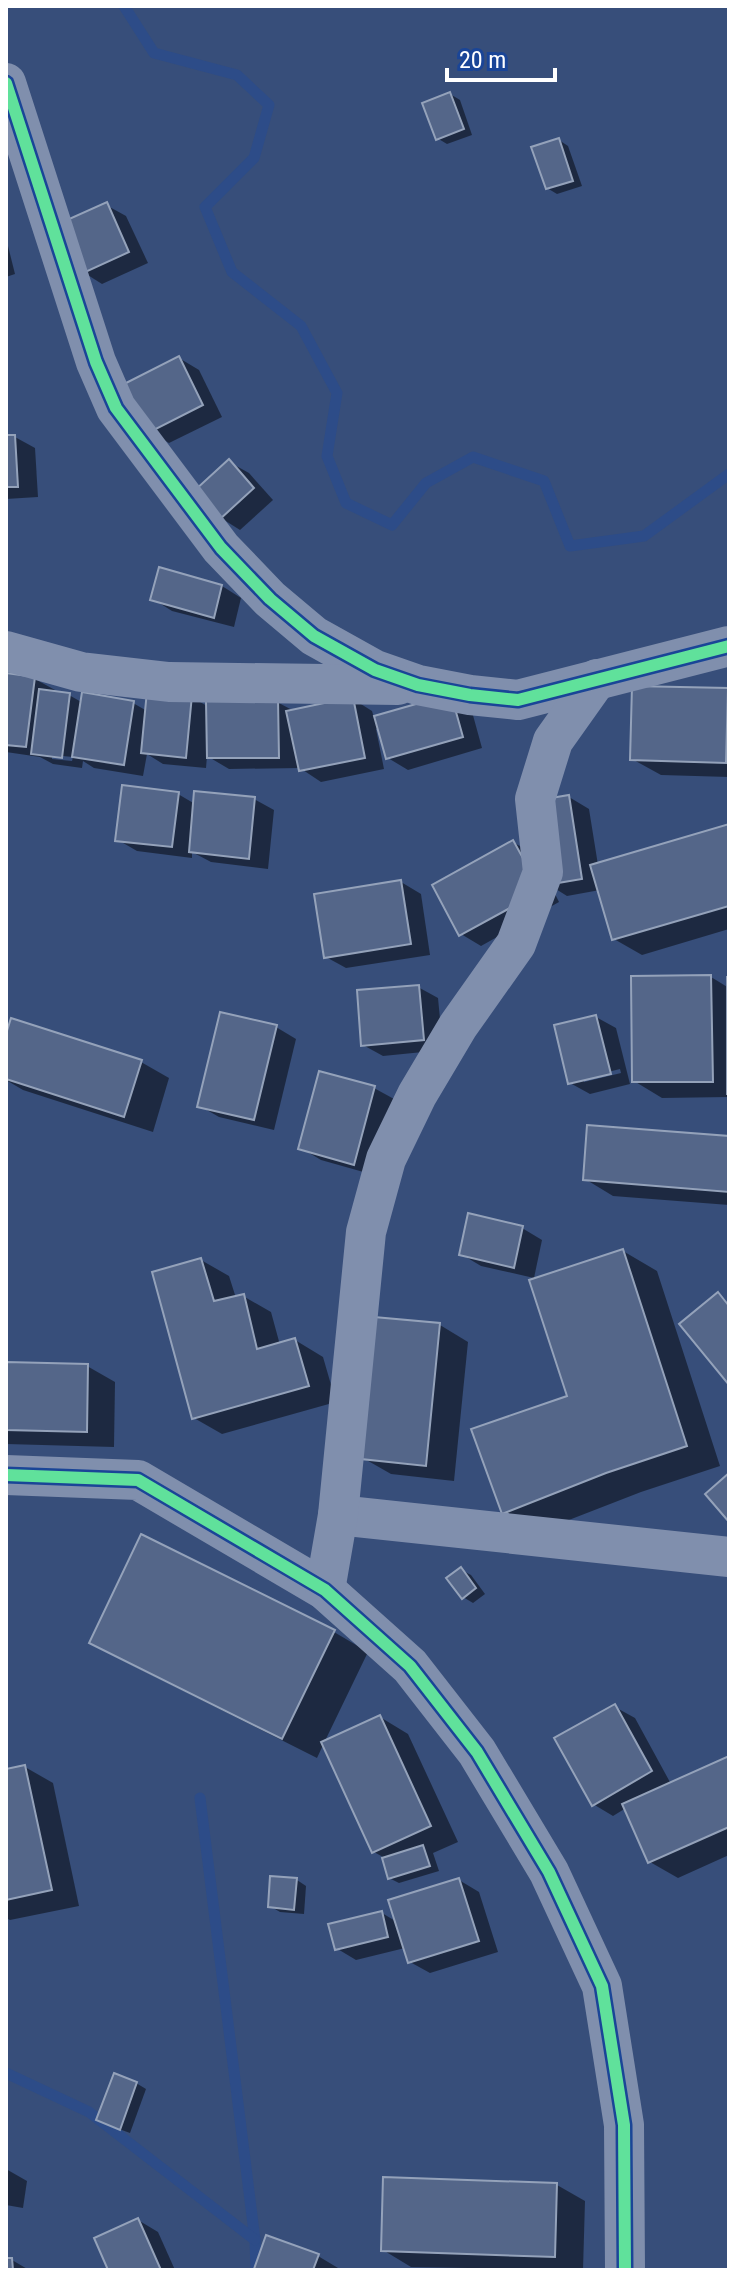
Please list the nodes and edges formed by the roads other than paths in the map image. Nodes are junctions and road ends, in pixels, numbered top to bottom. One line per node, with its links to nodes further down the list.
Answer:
1 (6, 83): 5 (street)
2 (729, 646): 4 (street)
3 (6, 651): 5 (street)
4 (597, 679): 5 (street); 7 (street)
5 (418, 685)
6 (6, 1475): 9 (street)
7 (338, 1515): 8 (street); 9 (street)
8 (729, 1557)
9 (325, 1590): 10 (street)
10 (625, 2270)

